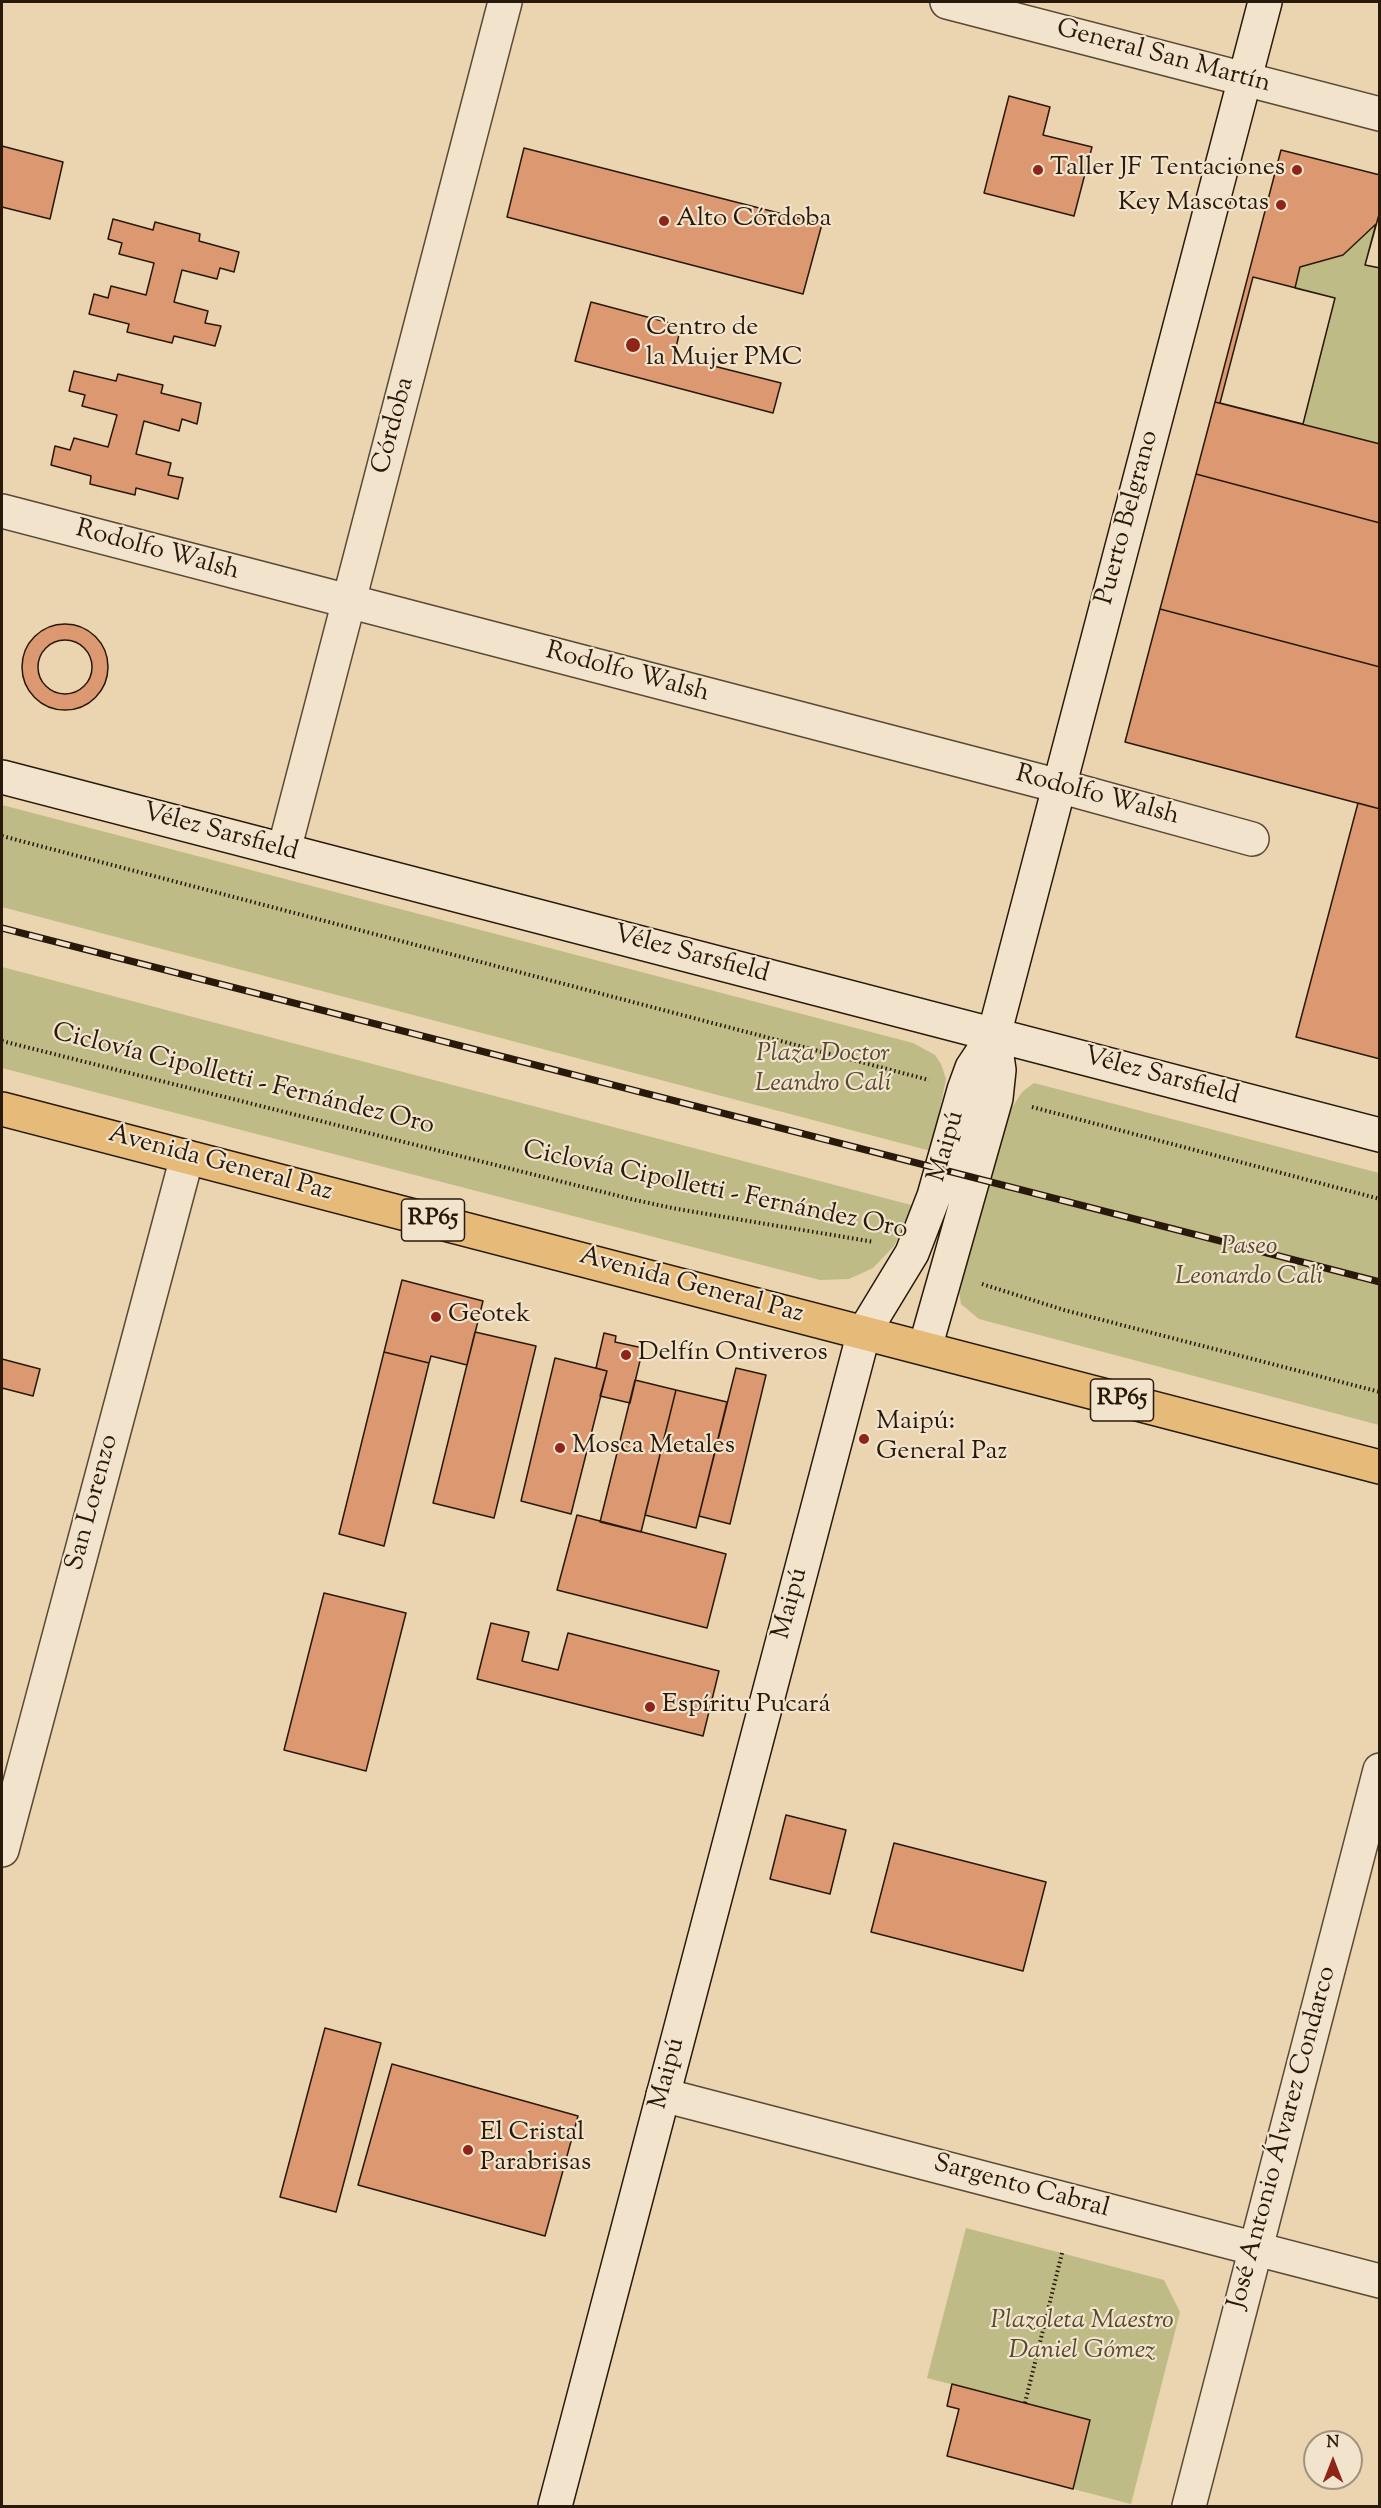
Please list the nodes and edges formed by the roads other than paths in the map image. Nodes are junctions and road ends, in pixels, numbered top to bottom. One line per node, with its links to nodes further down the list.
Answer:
1 (506, 2): 7 (street, Córdoba)
2 (947, 2): 4 (street, General San Martín)
3 (1265, 2): 4 (street, Puerto Belgrano)
4 (1244, 79): 5 (street, General San Martín); 9 (street, Puerto Belgrano)
5 (1380, 114)
6 (2, 511): 7 (street, Rodolfo Walsh)
7 (348, 602): 9 (street, Rodolfo Walsh); 11 (street, Córdoba)
8 (2, 777): 11 (street, Vélez Sarsfield)
9 (1059, 786): 10 (street, Rodolfo Walsh); 12 (street, Puerto Belgrano)
10 (1252, 839)
11 (284, 850): 12 (street, Vélez Sarsfield)
12 (994, 1035): 14 (street, Vélez Sarsfield); 16 (street, Maipú); 17 (street, Maipú)
13 (2, 1108): 15 (main road, Avenida General Paz / RP65)
14 (1380, 1135)
15 (187, 1157): 16 (main road, Avenida General Paz / RP65); 20 (street, San Lorenzo)
16 (864, 1332): 17 (main road, Avenida General Paz / RP65); 21 (street, Maipú)
17 (925, 1348): 18 (main road, Avenida General Paz / RP65)
18 (1380, 1467)
19 (1380, 1770): 22 (street, José Antonio Álvarez Condarco)
20 (2, 1850)
21 (663, 2095): 22 (street, Sargento Cabral); 24 (street, Maipú)
22 (1256, 2249): 23 (street, Sargento Cabral); 25 (street, José Antonio Álvarez Condarco)
23 (1380, 2281)
24 (555, 2506)
25 (1189, 2506)

